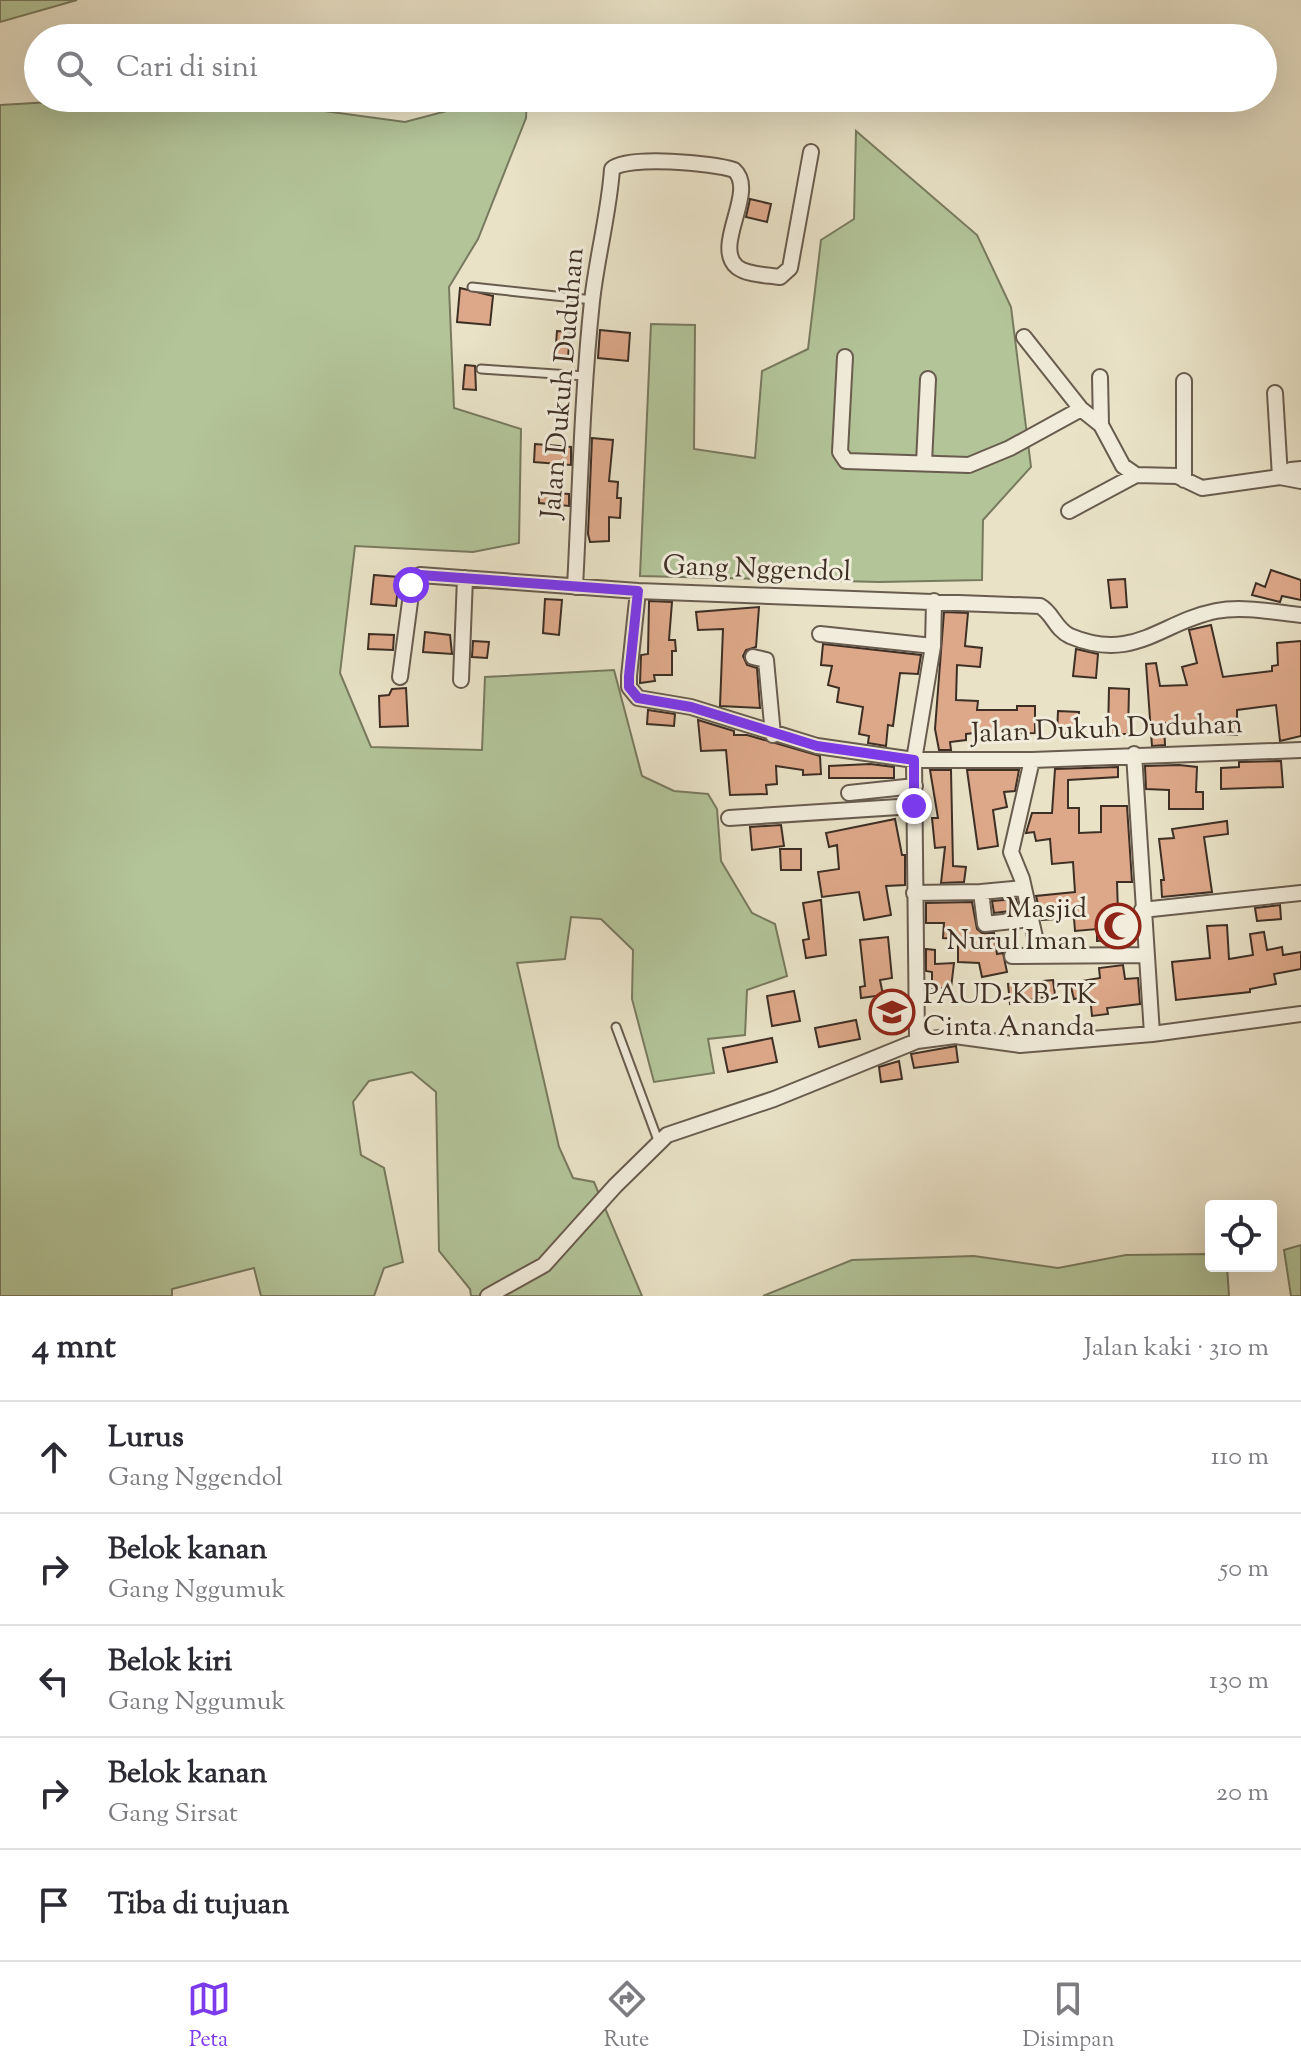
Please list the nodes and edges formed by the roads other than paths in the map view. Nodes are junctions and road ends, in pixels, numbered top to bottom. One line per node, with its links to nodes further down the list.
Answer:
1 (811, 152): 3 (street, Jalan Dukuh Duduhan)
2 (472, 287): 3 (lane)
3 (593, 300): 7 (street, Jalan Dukuh Duduhan)
4 (1024, 337): 12 (street)
5 (845, 357): 14 (street)
6 (481, 369): 7 (lane)
7 (585, 376): 22 (street, Jalan Dukuh Duduhan)
8 (1100, 377): 13 (street)
9 (928, 379): 14 (street)
10 (1184, 381): 18 (street)
11 (1275, 393): 17 (street)
12 (1081, 409): 13 (street); 14 (street)
13 (1101, 425): 16 (street)
14 (924, 463)
15 (1301, 469): 17 (street)
16 (1136, 475): 18 (street); 20 (street)
17 (1280, 477): 18 (street); 19 (street)
18 (1184, 480)
19 (1301, 481)
20 (1069, 511)
21 (465, 578): 22 (street, Gang Nggendol); 29 (street, Gang Nggendol); 30 (street)
22 (575, 587): 23 (street, Gang Nggendol)
23 (638, 591): 24 (street, Gang Nggendol); 31 (street, Jalan Dukuh Duduhan)
24 (934, 601): 25 (street, Gang Nggendol); 27 (street)
25 (1301, 615)
26 (820, 634): 27 (street)
27 (933, 646): 34 (street)
28 (753, 657): 31 (street)
29 (400, 677)
30 (461, 680)
31 (773, 735): 34 (street, Jalan Dukuh Duduhan)
32 (1301, 750): 33 (street, Jalan Dukuh Duduhan)
33 (1134, 754): 35 (street, Jalan Dukuh Duduhan); 44 (street)
34 (914, 760): 35 (street, Jalan Dukuh Duduhan); 36 (street)
35 (1032, 760): 40 (street)
36 (915, 786): 37 (street); 38 (street)
37 (849, 793)
38 (914, 806): 39 (street); 42 (street)
39 (729, 818)
40 (1024, 888): 41 (street); 45 (street)
41 (981, 892): 42 (street); 45 (street)
42 (914, 893): 52 (street)
43 (1301, 893): 44 (street)
44 (1142, 910): 47 (street)
45 (1031, 919): 46 (street)
46 (1039, 955): 47 (street); 48 (street)
47 (1147, 955): 51 (street)
48 (1012, 956)
49 (1301, 1014): 51 (street)
50 (616, 1027): 53 (lane)
51 (1152, 1034): 52 (street)
52 (917, 1041): 53 (street)
53 (659, 1143): 54 (street)
54 (488, 1296)

